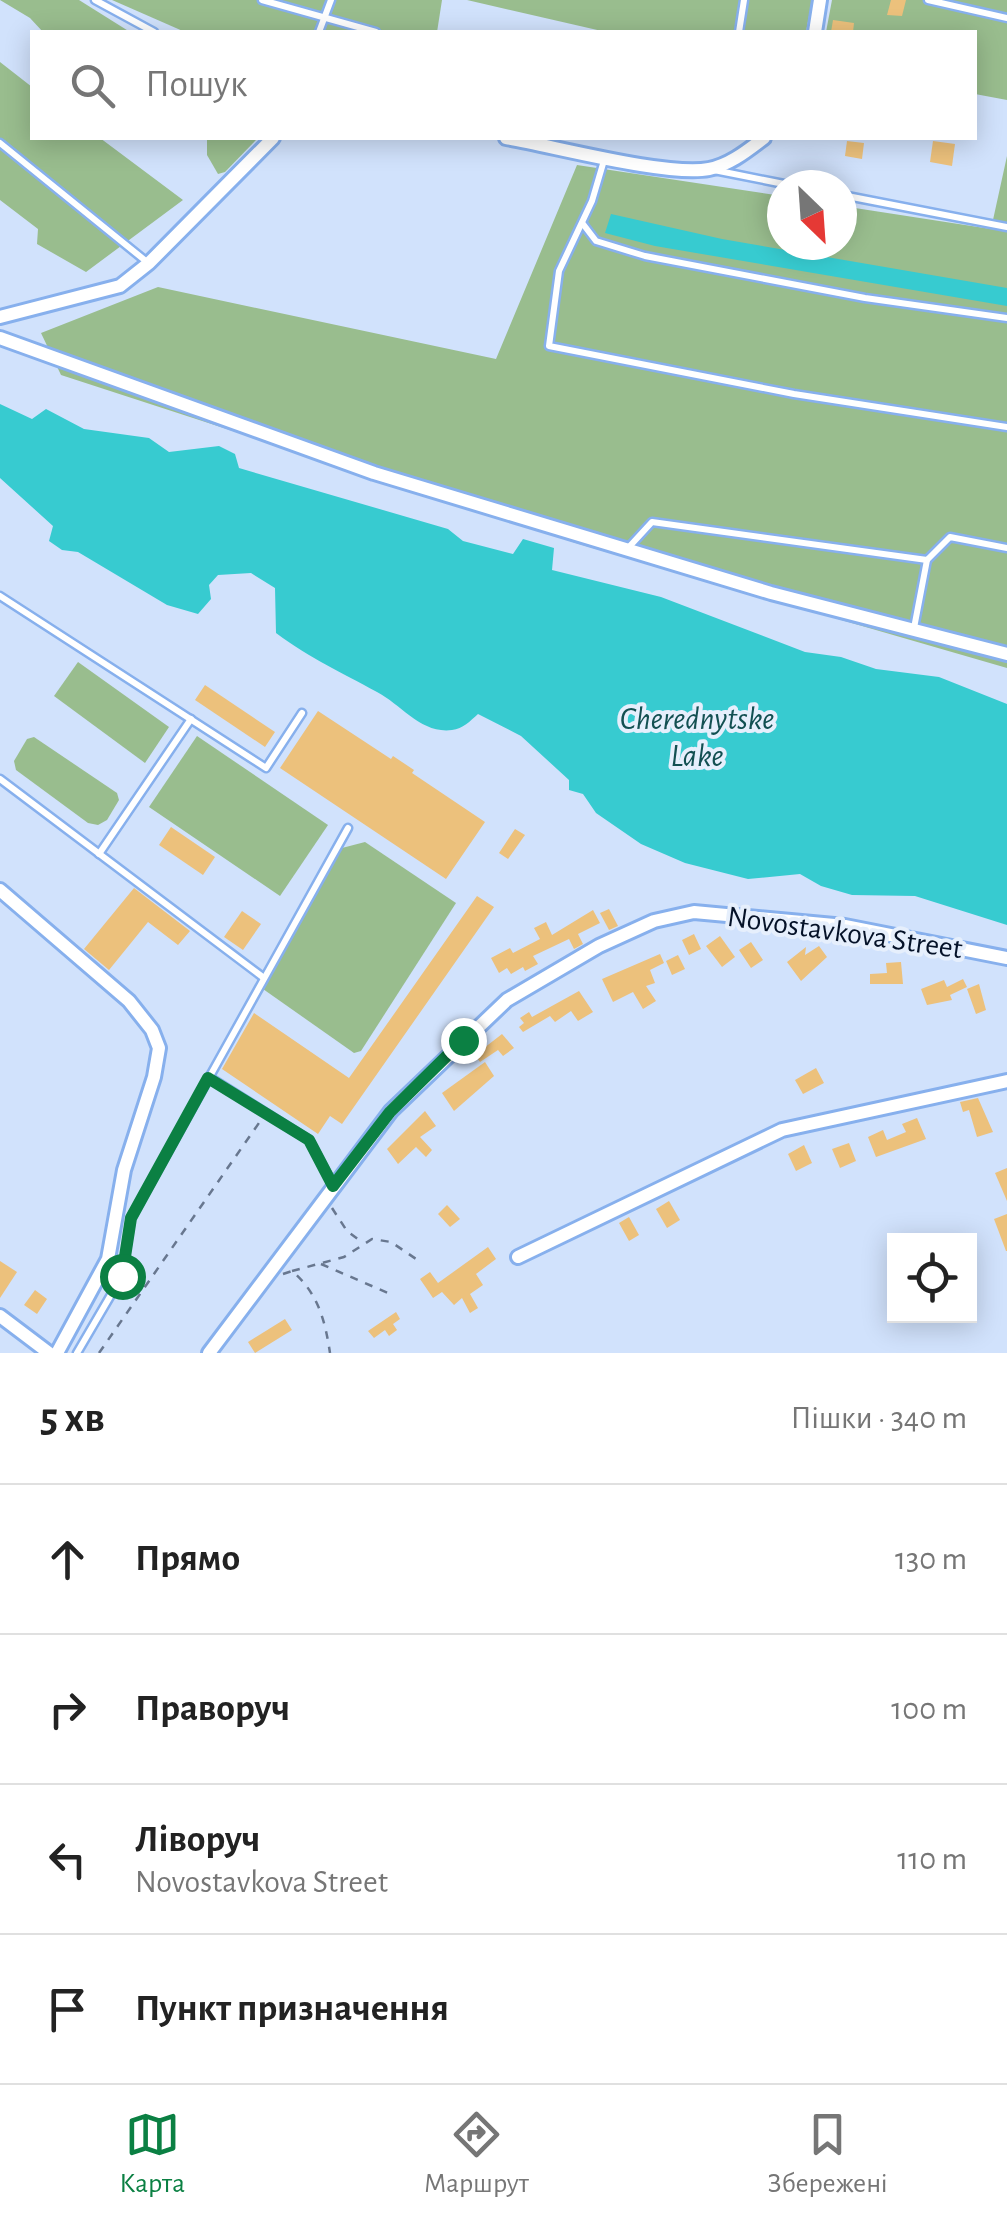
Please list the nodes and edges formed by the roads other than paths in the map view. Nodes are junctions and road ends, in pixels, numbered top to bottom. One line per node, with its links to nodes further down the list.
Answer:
1 (95, 0): 9 (lane)
2 (262, 0): 7 (lane)
3 (331, 0): 7 (lane)
4 (744, 0): 12 (lane)
5 (820, 0): 13 (street)
6 (928, 0): 8 (lane)
7 (324, 18): 10 (lane); 11 (lane)
8 (1007, 18)
9 (150, 30)
10 (320, 30)
11 (369, 30)
12 (739, 30)
13 (816, 30)
14 (271, 140): 24 (street)
15 (517, 140): 18 (street)
16 (761, 140): 19 (street)
17 (0, 143): 24 (lane)
18 (605, 156): 19 (street); 22 (lane)
19 (708, 169): 20 (lane)
20 (767, 181)
21 (857, 198): 23 (lane)
22 (582, 224): 26 (lane); 28 (lane)
23 (1007, 227)
24 (149, 263): 25 (street)
25 (0, 317)
26 (1007, 318)
27 (0, 338): 29 (street)
28 (1007, 427)
29 (629, 548): 31 (lane); 33 (street)
30 (1007, 548): 31 (lane)
31 (926, 560): 33 (lane)
32 (0, 596): 36 (lane)
33 (912, 632): 34 (street)
34 (1007, 654)
35 (302, 713): 36 (lane)
36 (192, 719): 39 (lane)
37 (0, 779): 39 (lane)
38 (348, 828): 42 (lane)
39 (99, 854): 42 (lane)
40 (0, 890): 49 (street)
41 (1007, 958): 45 (street, Novostavkova Street)
42 (264, 978): 43 (lane)
43 (208, 1078): 45 (lane); 50 (lane)
44 (1006, 1084): 46 (street)
45 (331, 1189): 51 (street, Novostavkova Street)
46 (518, 1256)
47 (0, 1316): 48 (street)
48 (49, 1353)
49 (57, 1353)
50 (77, 1353)
51 (209, 1353)

